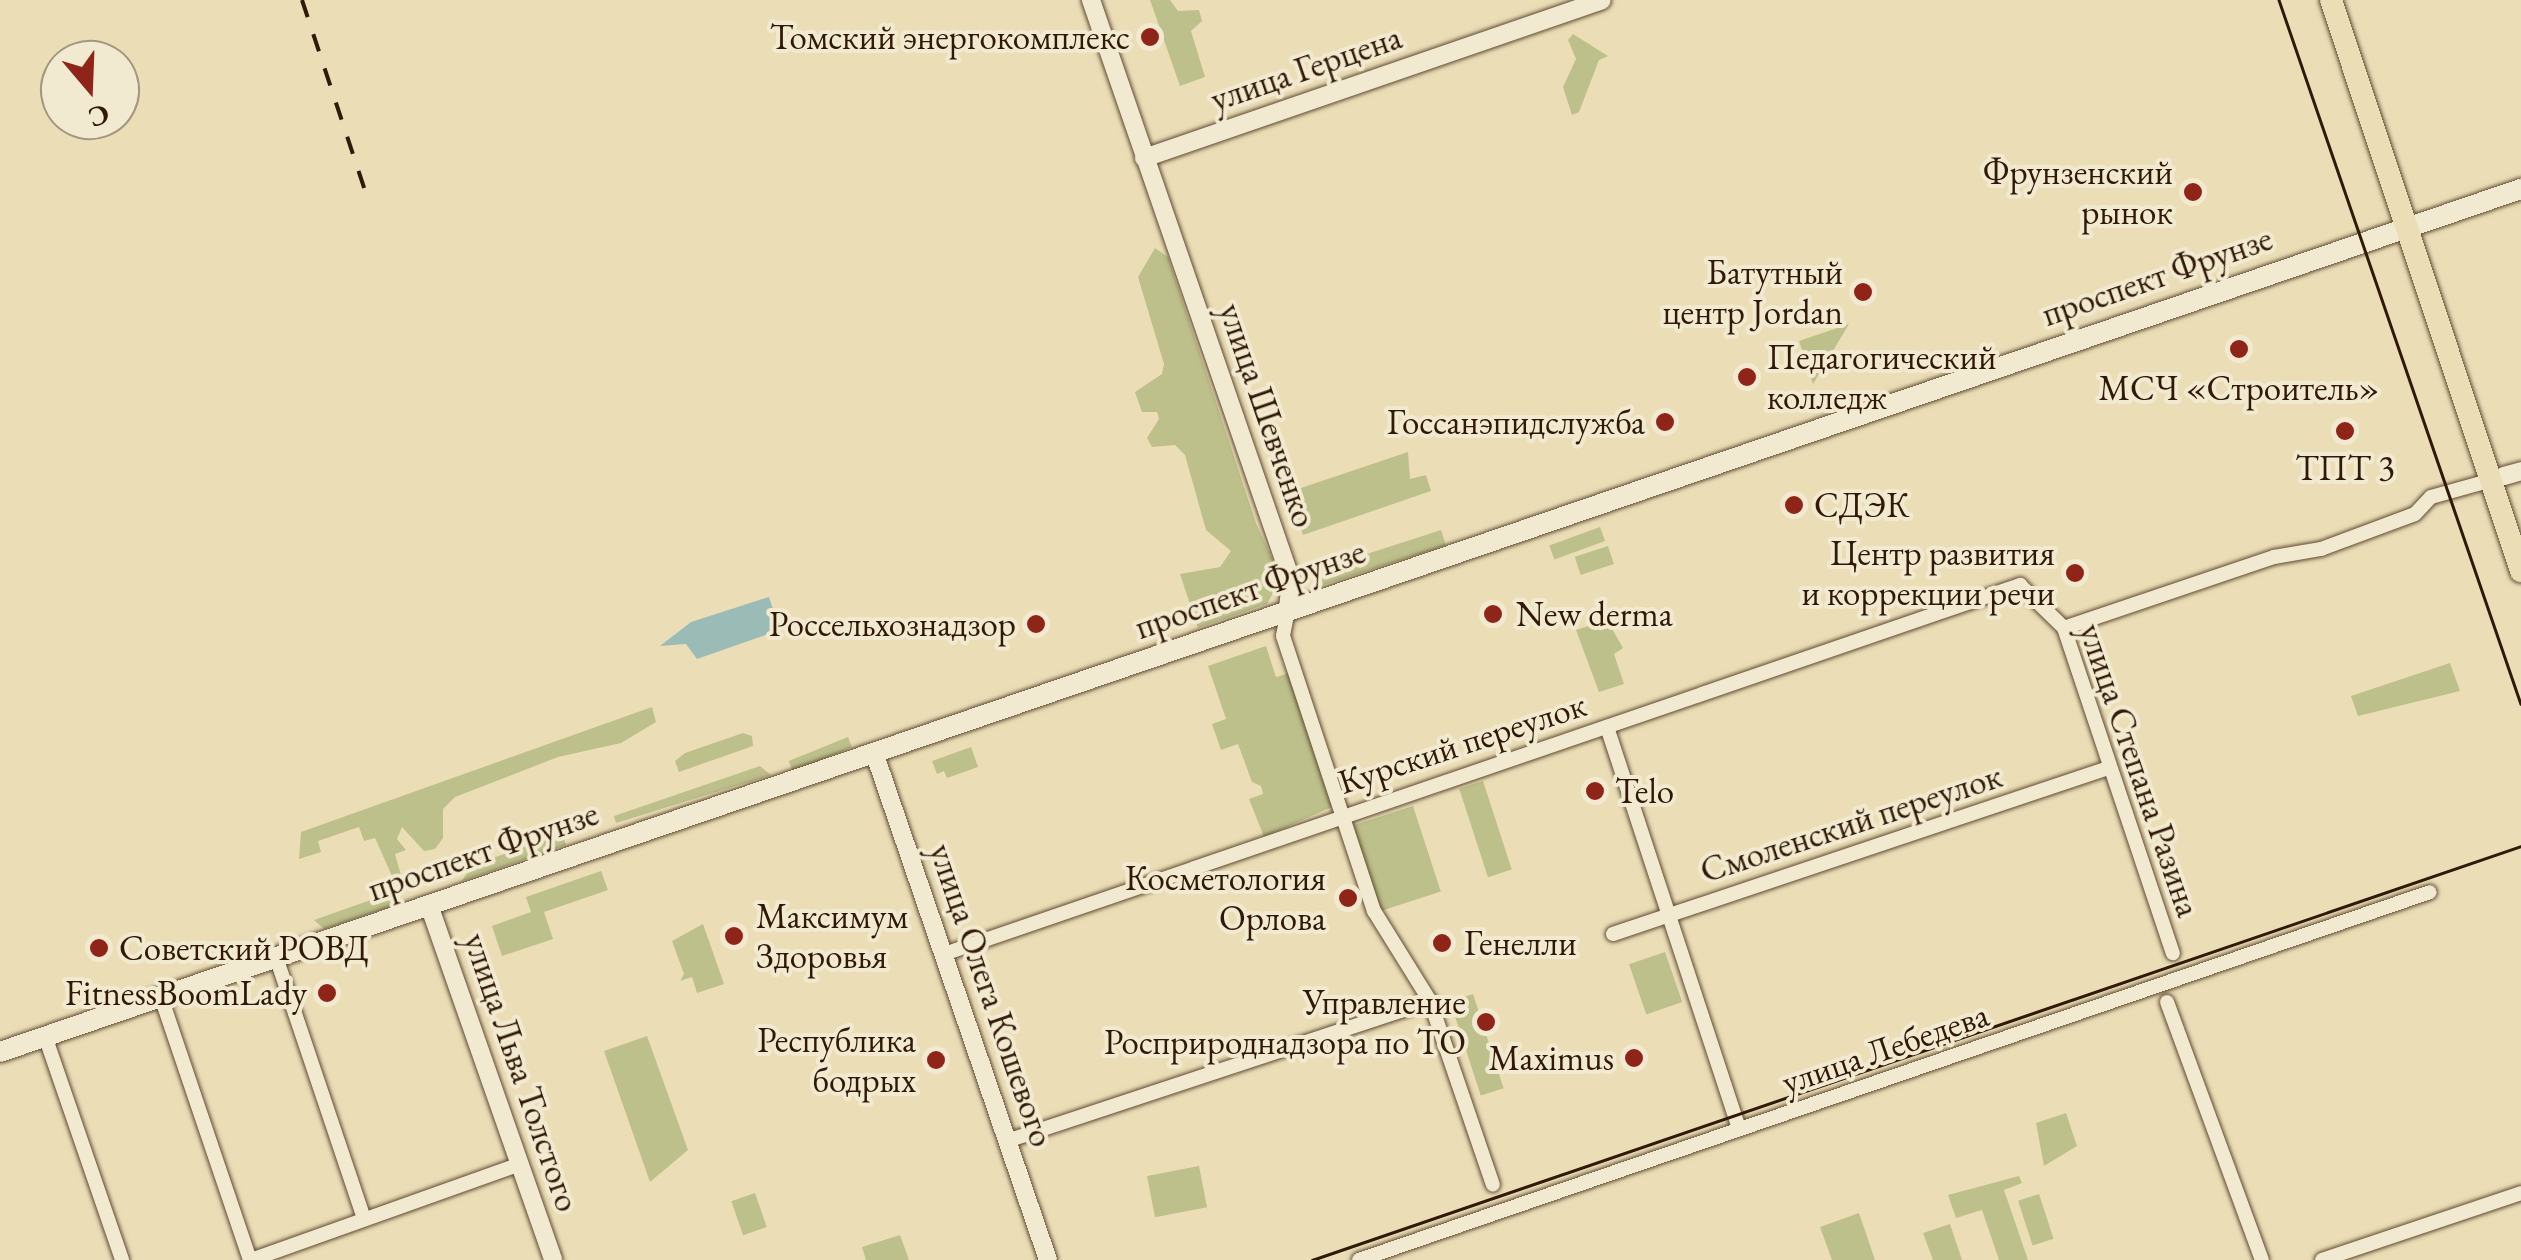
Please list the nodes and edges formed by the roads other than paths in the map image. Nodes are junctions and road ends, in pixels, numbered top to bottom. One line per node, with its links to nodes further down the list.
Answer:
1 (1091, 0): 5 (street, улица Шевченко)
2 (1602, 0): 5 (street, улица Герцена)
3 (2331, 0): 7 (main road)
4 (2344, 0): 7 (main road)
5 (1144, 158): 12 (street, улица Шевченко)
6 (2521, 189): 7 (main road, проспект Фрунзе)
7 (2411, 224): 8 (main road); 12 (main road, проспект Фрунзе)
8 (2505, 476): 9 (main road); 10 (main road); 13 (street)
9 (2521, 526)
10 (2521, 571)
11 (1997, 590): 13 (street, улица Степана Разина); 14 (street, Курский переулок)
12 (1288, 610): 15 (main road, проспект Фрунзе); 17 (street, улица Шевченко)
13 (2064, 628): 16 (street, улица Степана Разина)
14 (1607, 727): 17 (street, Курский переулок); 20 (street)
15 (874, 752): 19 (main road, проспект Фрунзе); 23 (street, улица Олега Кошевого)
16 (2108, 768): 20 (street, Смоленский переулок); 22 (street, улица Степана Разина)
17 (1342, 815): 23 (street, Курский переулок); 26 (street, улица Шевченко)
18 (2430, 892): 30 (street, улица Лебедева)
19 (429, 904): 24 (main road, проспект Фрунзе); 32 (street, улица Льва Толстого)
20 (1668, 916): 21 (street, Смоленский переулок); 30 (street)
21 (1613, 934)
22 (2173, 953)
23 (944, 954): 31 (street, улица Олега Кошевого)
24 (276, 957): 25 (main road, проспект Фрунзе); 35 (street)
25 (161, 996): 28 (main road, проспект Фрунзе); 38 (street)
26 (1430, 1001): 31 (street); 33 (street, улица Шевченко)
27 (2167, 1002): 42 (street)
28 (45, 1036): 29 (main road, проспект Фрунзе); 37 (street)
29 (0, 1052)
30 (1739, 1130): 36 (street, улица Лебедева)
31 (1008, 1141): 40 (street, улица Олега Кошевого)
32 (520, 1164): 35 (street); 39 (street, улица Льва Толстого)
33 (1492, 1184)
34 (2521, 1193): 43 (street)
35 (364, 1220): 38 (street)
36 (1389, 1255): 41 (street, улица Лебедева)
37 (122, 1260)
38 (250, 1260)
39 (552, 1260)
40 (1048, 1260)
41 (1359, 1260)
42 (2262, 1260)
43 (2322, 1260)

